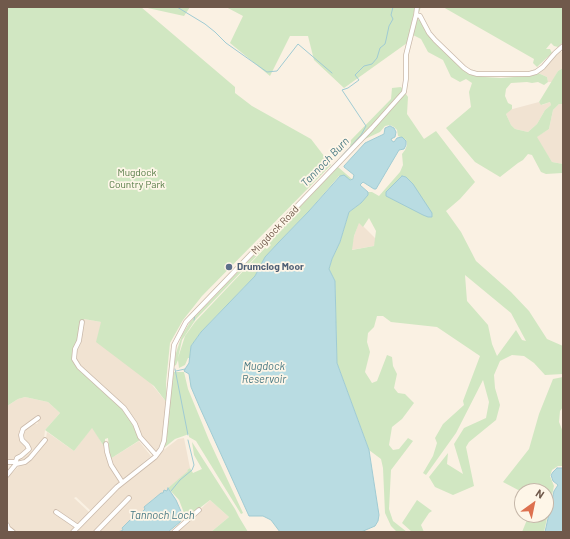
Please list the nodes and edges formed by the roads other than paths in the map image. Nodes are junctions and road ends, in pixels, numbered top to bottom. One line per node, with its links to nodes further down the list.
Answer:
1 (416, 7): 2 (street, Mugdock Road)
2 (416, 15): 4 (street); 9 (street, Mugdock Road)
3 (563, 46): 4 (street)
4 (561, 50)
5 (82, 322): 9 (street)
6 (38, 418): 11 (street)
7 (45, 440): 11 (street)
8 (106, 444): 13 (street)
9 (156, 455): 13 (street, Mugdock Road)
10 (7, 462): 11 (street)
11 (16, 463): 12 (street)
12 (7, 475)
13 (122, 482): 18 (street, Mugdock Road)
14 (129, 498): 21 (street)
15 (199, 510): 22 (street)
16 (56, 512): 18 (street)
17 (7, 524): 19 (street)
18 (78, 527): 20 (street, Mugdock Road)
19 (13, 532)
20 (75, 532)
21 (96, 532)
22 (174, 532)

